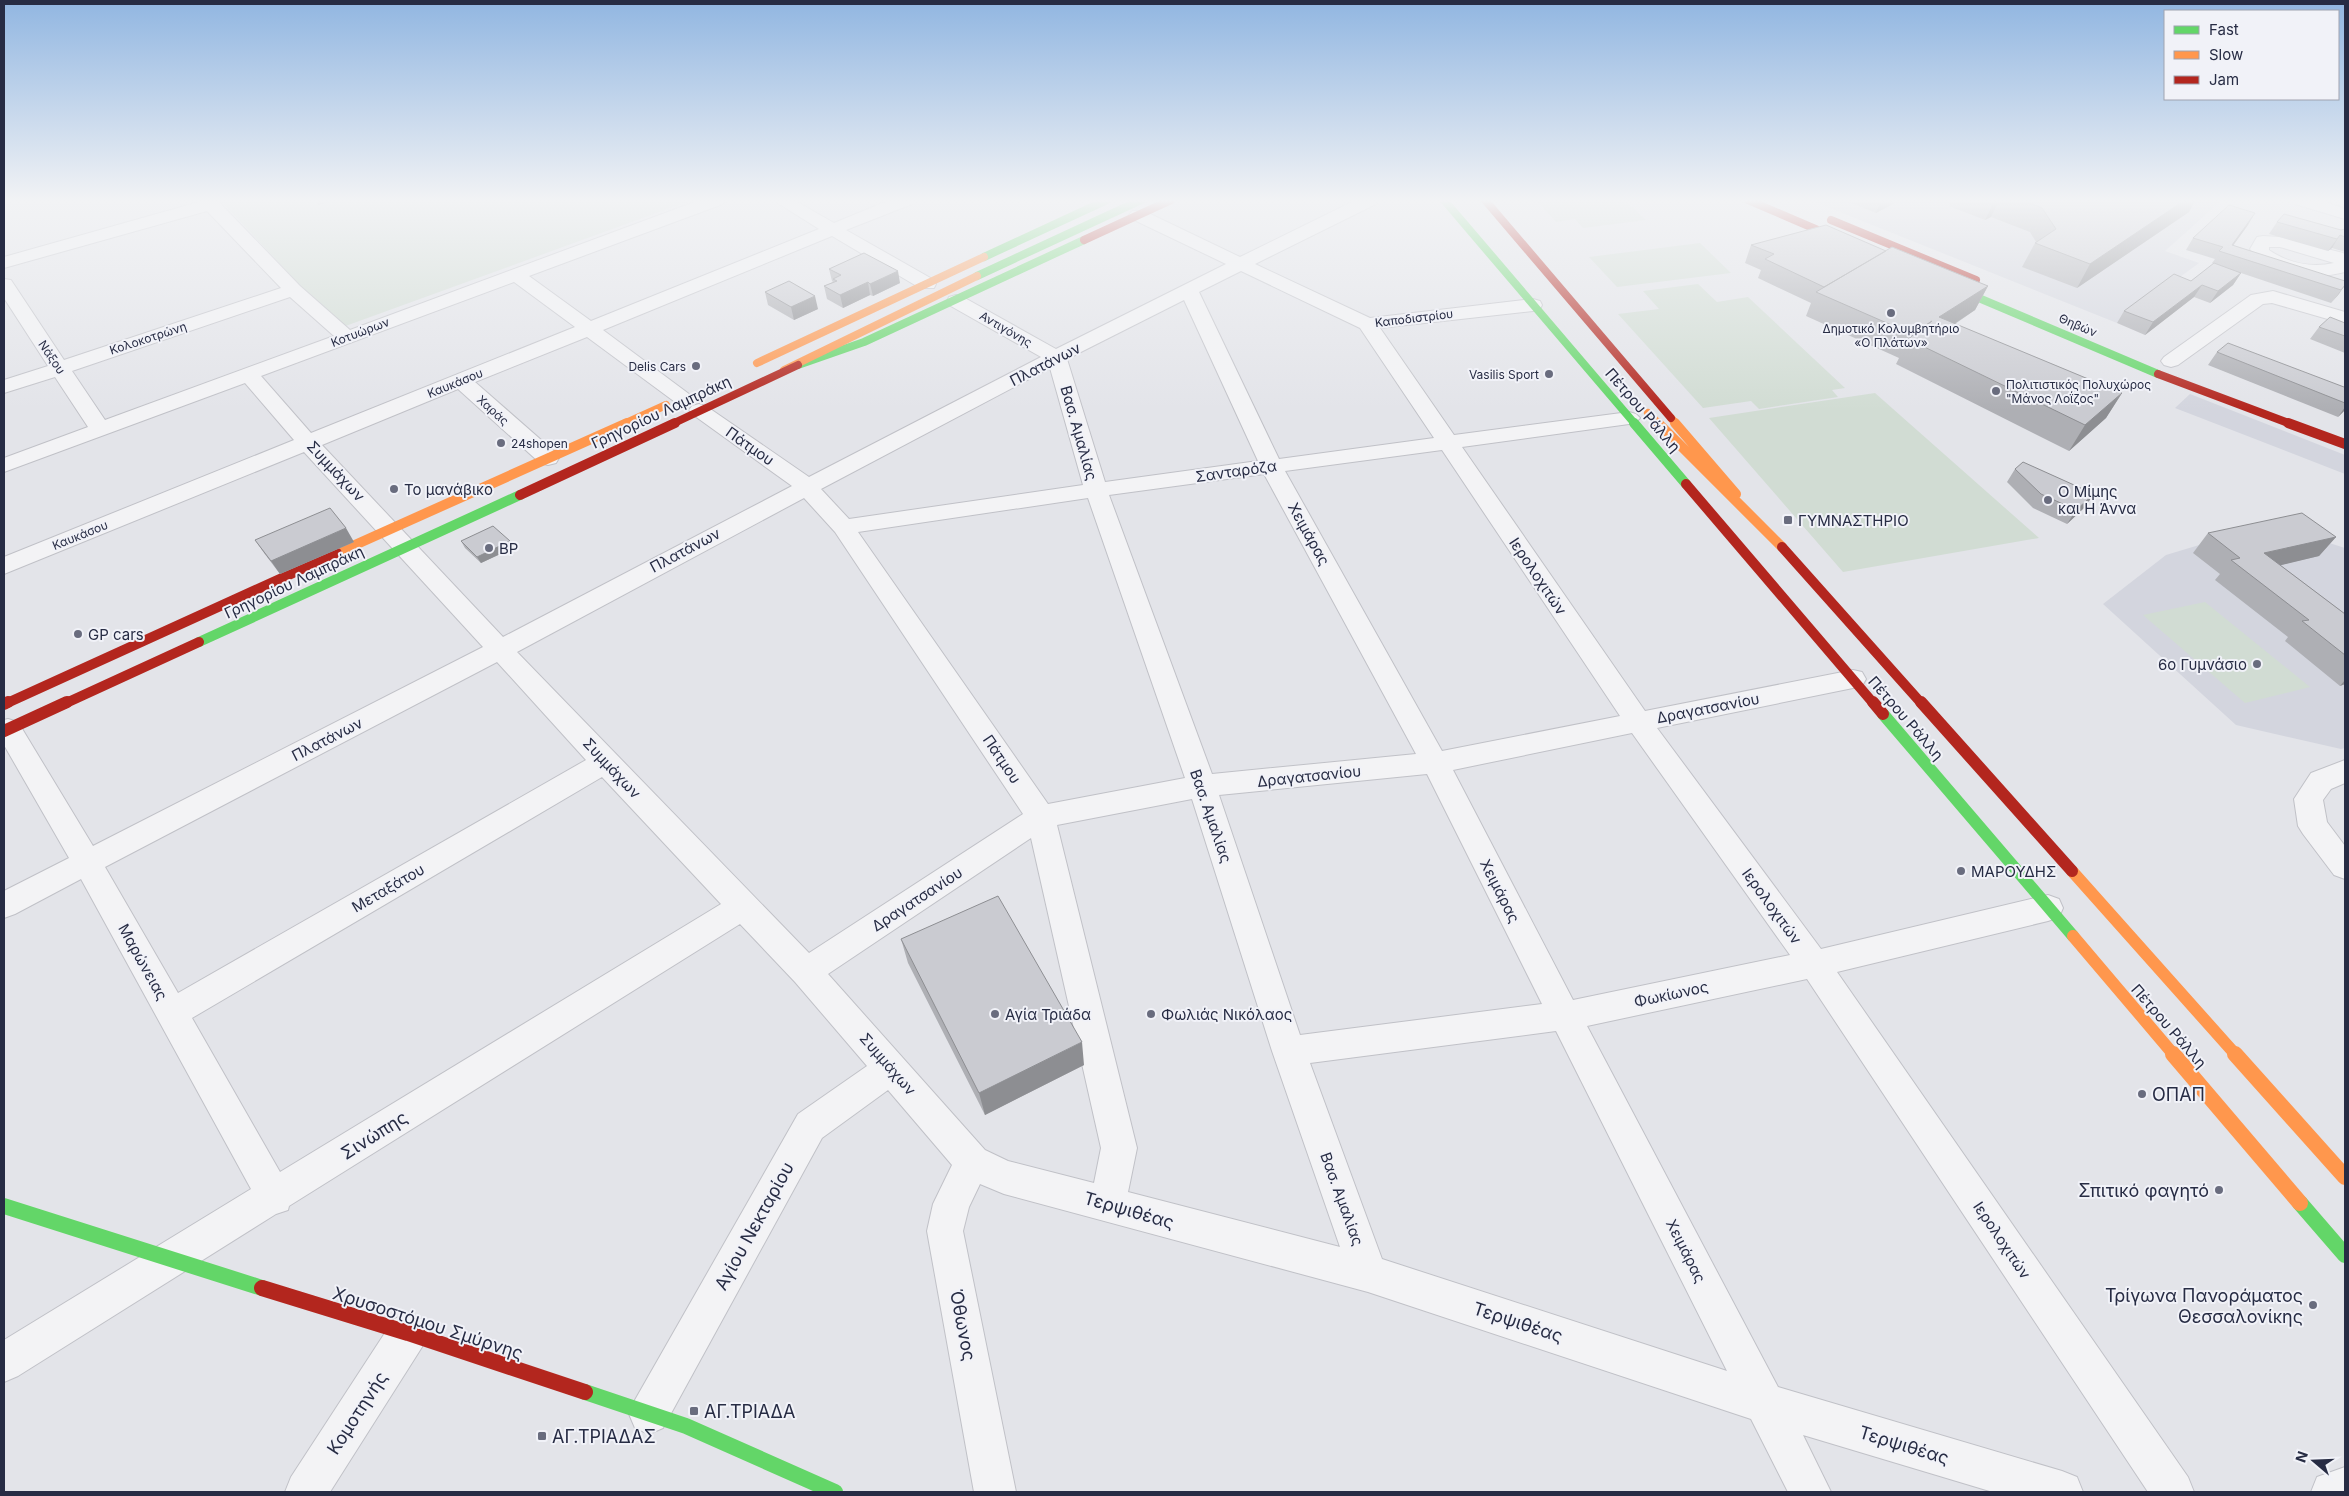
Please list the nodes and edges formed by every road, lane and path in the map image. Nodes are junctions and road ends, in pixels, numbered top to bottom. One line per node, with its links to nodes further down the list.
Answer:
1 (274, 270): 18 (street)
2 (527, 270): 13 (street, Κοτυώρων)
3 (735, 270): 24 (street, Καυκάσου)
4 (902, 270): 16 (street)
5 (957, 270): 16 (main road, Γρηγορίου Λαμπράκη)
6 (996, 270): 30 (main road)
7 (1016, 270): 20 (main road, Γρηγορίου Λαμπράκη)
8 (1228, 270): 19 (street, Πλατάνων)
9 (1255, 270): 23 (street, Καποδιστρίου)
10 (1503, 270): 21 (main road, Πέτρου Ράλλη)
11 (1545, 270): 47 (main road, Πέτρου Ράλλη)
12 (1950, 270): 17 (main road)
13 (516, 274): 24 (street, Πάτμου); 25 (street, Κοτυώρων)
14 (1941, 282): 39 (main road, Θηβών)
15 (4, 284): 28 (street, Νάξου)
16 (927, 284): 29 (main road, Γρηγορίου Λαμπράκη)
17 (1991, 287)
18 (293, 290): 25 (street); 28 (street, Κολοκοτρώνη)
19 (1189, 291): 26 (street, Πλατάνων); 42 (street, Χειμάρας)
20 (956, 301): 26 (street, Αντιγόνης); 30 (main road, Γρηγορίου Λαμπράκη)
21 (1533, 305): 23 (street, Καποδιστρίου); 35 (main road, Πέτρου Ράλλη)
22 (2345, 318): 27 (street)
23 (1367, 324): 37 (street, Ιερολοχιτών)
24 (590, 328): 32 (street, Καυκάσου); 34 (street, Πάτμου)
25 (347, 337): 31 (street, Κοτυώρων)
26 (1057, 358): 43 (street, Πλατάνων); 44 (street, Βασ. Αμαλίας)
27 (2174, 362)
28 (60, 368): 33 (street, Κολοκοτρώνη); 36 (street, Νάξου)
29 (743, 370)
30 (784, 370): 34 (main road, Γρηγορίου Λαμπράκη)
31 (249, 375): 36 (street, Κοτυώρων); 38 (street, Συμμάχων)
32 (461, 381): 38 (street, Καυκάσου); 40 (street, Χαράς)
33 (4, 387)
34 (691, 401): 40 (main road, Γρηγορίου Λαμπράκη); 43 (street, Πάτμου); 46 (main road, Γρηγορίου Λαμπράκη)
35 (1636, 412): 37 (street, Σανταρόζα); 47 (main road, Πέτρου Ράλλη); 50 (main road, Πέτρου Ράλλη)
36 (100, 429): 41 (street, Κοτυώρων)
37 (1447, 442): 42 (street, Σανταρόζα); 52 (street, Ιερολοχιτών)
38 (308, 443): 46 (street, Συμμάχων); 48 (street, Καυκάσου)
39 (2345, 444)
40 (548, 458): 46 (main road, Γρηγορίου Λαμπράκη)
41 (4, 465)
42 (1271, 466): 44 (street, Σανταρόζα); 54 (street, Χειμάρας)
43 (806, 486): 45 (street, Πάτμου); 49 (street, Πλατάνων)
44 (1096, 490): 45 (street, Σανταρόζα); 56 (street, Βασ. Αμαλίας)
45 (843, 527): 57 (street, Πάτμου)
46 (398, 538): 49 (street, Συμμάχων); 51 (main road, Γρηγορίου Λαμπράκη); 51 (main road, Γρηγορίου Λαμπράκη)
47 (1774, 539): 70 (main road, Πέτρου Ράλλη)
48 (4, 566)
49 (502, 648): 53 (street, Συμμάχων); 58 (street, Πλατάνων)
50 (1853, 679): 52 (street, Δραγατσανίου); 62 (main road, Πέτρου Ράλλη)
51 (5, 722): 58 (street, Μαρώνειας)
52 (1638, 722): 54 (street, Δραγατσανίου); 63 (street, Ιερολοχιτών)
53 (605, 762): 61 (street, Συμμάχων); 65 (street, Μεταξάτου)
54 (1435, 763): 56 (street, Δραγατσανίου); 66 (street, Χειμάρας)
55 (2345, 771): 59 (street)
56 (1202, 786): 57 (street, Δραγατσανίου); 67 (street, Βασ. Αμαλίας)
57 (1041, 817): 64 (street, Δραγατσανίου); 72 (street, Πάτμου)
58 (87, 862): 60 (street, Πλατάνων); 65 (street, Μαρώνειας)
59 (2345, 867)
60 (4, 905)
61 (743, 906): 64 (street, Συμμάχων); 71 (street, Σινώπης)
62 (2048, 908): 63 (street, Φωκίωνος); 74 (main road, Πέτρου Ράλλη)
63 (1814, 964): 66 (street, Φωκίωνος); 87 (street, Ιερολοχιτών)
64 (806, 972): 68 (street, Συμμάχων)
65 (171, 1014): 71 (street, Μαρώνειας)
66 (1564, 1016): 67 (street, Φωκίωνος); 79 (street, Χειμάρας)
67 (1289, 1051): 76 (street, Βασ. Αμαλίας)
68 (892, 1068): 69 (street, Συμμάχων); 80 (street, Αγίου Νεκταρίου)
69 (972, 1162): 72 (street, Τερψιθέας); 84 (street, Όθωνος)
70 (2345, 1177)
71 (275, 1197): 75 (street, Σινώπης)
72 (1107, 1205): 76 (street, Τερψιθέας)
73 (4, 1206): 75 (main road, Χρυσοστόμου Σμύρνης)
74 (2345, 1255)
75 (171, 1260): 77 (main road, Χρυσοστόμου Σμύρνης); 78 (street, Σινώπης)
76 (1368, 1272): 79 (street, Τερψιθέας)
77 (408, 1333): 80 (main road, Χρυσοστόμου Σμύρνης); 82 (street, Κομοτηνής)
78 (4, 1362)
79 (1766, 1404): 85 (street, Χειμάρας); 86 (street, Τερψιθέας)
80 (649, 1414): 83 (main road, Χρυσοστόμου Σμύρνης)
81 (2345, 1488): 88 (street)
82 (306, 1492)
83 (835, 1492)
84 (995, 1492)
85 (1810, 1492)
86 (2062, 1492)
87 (2173, 1492)
88 (2332, 1492)

